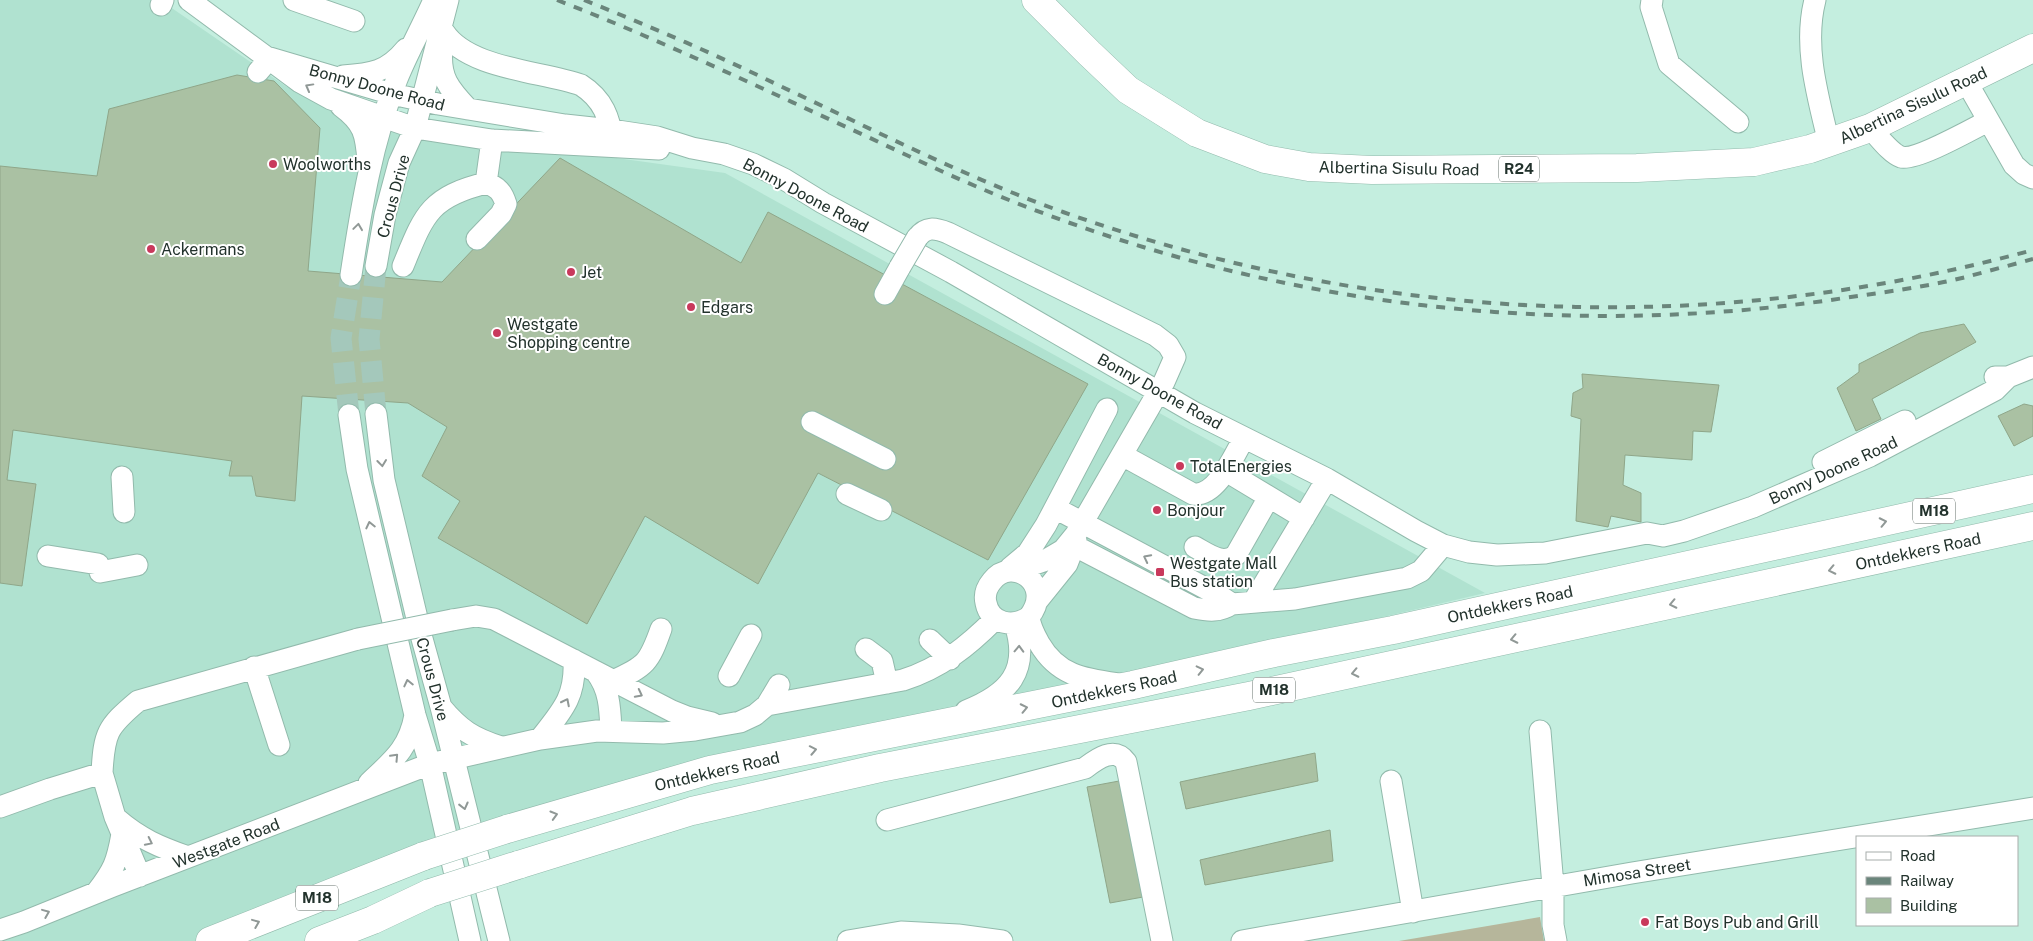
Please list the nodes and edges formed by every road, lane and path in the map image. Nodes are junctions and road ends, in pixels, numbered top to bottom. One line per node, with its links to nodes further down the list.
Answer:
1 (189, 0): 10 (street, Bonny Doone Road)
2 (294, 0): 7 (street)
3 (1036, 0): 25 (main road, Albertina Sisulu Road / R24)
4 (1652, 0): 20 (street)
5 (1815, 0): 25 (street)
6 (443, 12): 8 (street, Crous Drive); 15 (street, Crous Drive); 16 (street); 23 (street)
7 (354, 21)
8 (420, 32): 11 (street); 13 (street, Crous Drive)
9 (2033, 48): 12 (main road, Albertina Sisulu Road / R24)
10 (264, 65): 11 (street, Bonny Doone Road); 14 (street, Bonny Doone Road, one-way to 10)
11 (333, 76): 13 (street, Bonny Doone Road)
12 (1966, 81): 19 (street); 22 (main road, Albertina Sisulu Road / R24)
13 (392, 94): 15 (street, Bonny Doone Road); 18 (street, Crous Drive)
14 (332, 100): 18 (street, Bonny Doone Road); 27 (street)
15 (422, 101): 16 (street, Bonny Doone Road); 21 (street, Crous Drive)
16 (468, 109): 17 (street, Bonny Doone Road)
17 (517, 117): 23 (street, Bonny Doone Road); 24 (street)
18 (384, 118): 21 (street, Bonny Doone Road); 27 (street, Crous Drive)
19 (1988, 121): 22 (street); 28 (street)
20 (1738, 122)
21 (415, 128): 24 (street, Bonny Doone Road); 26 (street, Crous Drive)
22 (1870, 128): 25 (main road, Albertina Sisulu Road / R24)
23 (612, 138): 24 (street, Bonny Doone Road); 36 (street, Bonny Doone Road)
24 (492, 140): 26 (street); 29 (street)
25 (1829, 143)
26 (399, 164): 31 (street, Crous Drive)
27 (369, 174): 33 (street, Crous Drive, one-way to 27)
28 (2033, 178)
29 (486, 183): 30 (street); 32 (street)
30 (477, 239)
31 (376, 266)
32 (404, 266)
33 (351, 275)
34 (885, 294): 36 (street, bridge)
35 (2033, 367): 58 (street, Bonny Doone Road)
36 (1159, 392): 41 (street, Bonny Doone Road); 42 (street)
37 (1107, 409): 50 (street)
38 (376, 414): 80 (street, Crous Drive, one-way to 80)
39 (349, 415): 81 (street, Crous Drive, one-way to 39)
40 (812, 422): 43 (street)
41 (1244, 438): 44 (street); 46 (street, Bonny Doone Road)
42 (1122, 455): 44 (street); 55 (street)
43 (885, 459)
44 (1226, 471): 49 (street)
45 (122, 477): 52 (street)
46 (1327, 479): 53 (street); 58 (street, Bonny Doone Road)
47 (2033, 489): 78 (main road, Ontdekkers Road / M18, one-way to 47)
48 (847, 494): 51 (street)
49 (1269, 497): 53 (street); 59 (street)
50 (1055, 508): 55 (street); 62 (street)
51 (881, 510)
52 (124, 512)
53 (1304, 518): 64 (street)
54 (2033, 526): 57 (main road, Ontdekkers Road / M18)
55 (1078, 534): 62 (street); 64 (street); 65 (street)
56 (2033, 534): 57 (main road)
57 (1985, 537): 105 (main road, Ontdekkers Road / M18, one-way to 105, bridge)
58 (1443, 545): 64 (street)
59 (1195, 547)
60 (48, 556): 61 (street)
61 (137, 565)
62 (1009, 572): 63 (street); 65 (street)
63 (985, 595): 65 (street); 69 (street)
64 (1254, 601)
65 (1019, 615): 69 (street); 78 (street); 83 (street, one-way to 65)
66 (662, 629): 75 (street)
67 (752, 635): 74 (street)
68 (930, 640): 71 (street)
69 (969, 644): 71 (street)
70 (866, 649): 76 (street)
71 (950, 659): 76 (street)
72 (574, 660): 73 (street, bridge); 75 (street); 86 (street, one-way to 72)
73 (254, 667): 87 (street); 91 (street)
74 (729, 676)
75 (605, 677): 82 (street, one-way to 82); 84 (street)
76 (888, 683): 79 (street)
77 (779, 685): 79 (street)
78 (1133, 685): 83 (main road, Ontdekkers Road / M18, one-way to 78)
79 (766, 706): 82 (street, Westgate Road)
80 (441, 707): 88 (street); 89 (street, Crous Drive)
81 (415, 716): 90 (street, Crous Drive); 93 (street, one-way to 81)
82 (723, 726): 84 (street, Westgate Road)
83 (922, 728): 107 (main road, Ontdekkers Road / M18, one-way to 83, bridge)
84 (611, 731): 86 (street, Westgate Road)
85 (1540, 731): 102 (street)
86 (540, 739): 88 (street, Westgate Road)
87 (279, 745)
88 (501, 747): 89 (street, Westgate Road)
89 (452, 758): 90 (street, Westgate Road); 111 (street, Crous Drive, one-way to 111)
90 (430, 764): 93 (street, Westgate Road); 110 (street, Crous Drive)
91 (102, 773): 94 (street); 97 (street)
92 (1391, 781): 104 (street)
93 (362, 790): 100 (street, Westgate Road)
94 (0, 807)
95 (2033, 808): 98 (street, Mimosa Street)
96 (887, 820): 114 (street)
97 (118, 825): 100 (street, one-way to 100); 101 (street); 103 (street)
98 (1861, 836)
99 (1856, 837): 102 (street, Mimosa Street)
100 (188, 857): 101 (street, Westgate Road)
101 (140, 876): 103 (street, Westgate Road)
102 (1553, 886): 104 (street, Mimosa Street); 116 (street)
103 (96, 893): 106 (street, Westgate Road, one-way to 103)
104 (1413, 912): 115 (street, Mimosa Street)
105 (373, 920): 108 (main road, Ontdekkers Road / M18); 109 (main road)
106 (0, 930)
107 (210, 941)
108 (319, 941)
109 (334, 941)
110 (470, 941)
111 (499, 941)
112 (848, 941): 113 (street)
113 (1002, 941)
114 (1162, 941)
115 (1242, 941)
116 (1556, 941)

